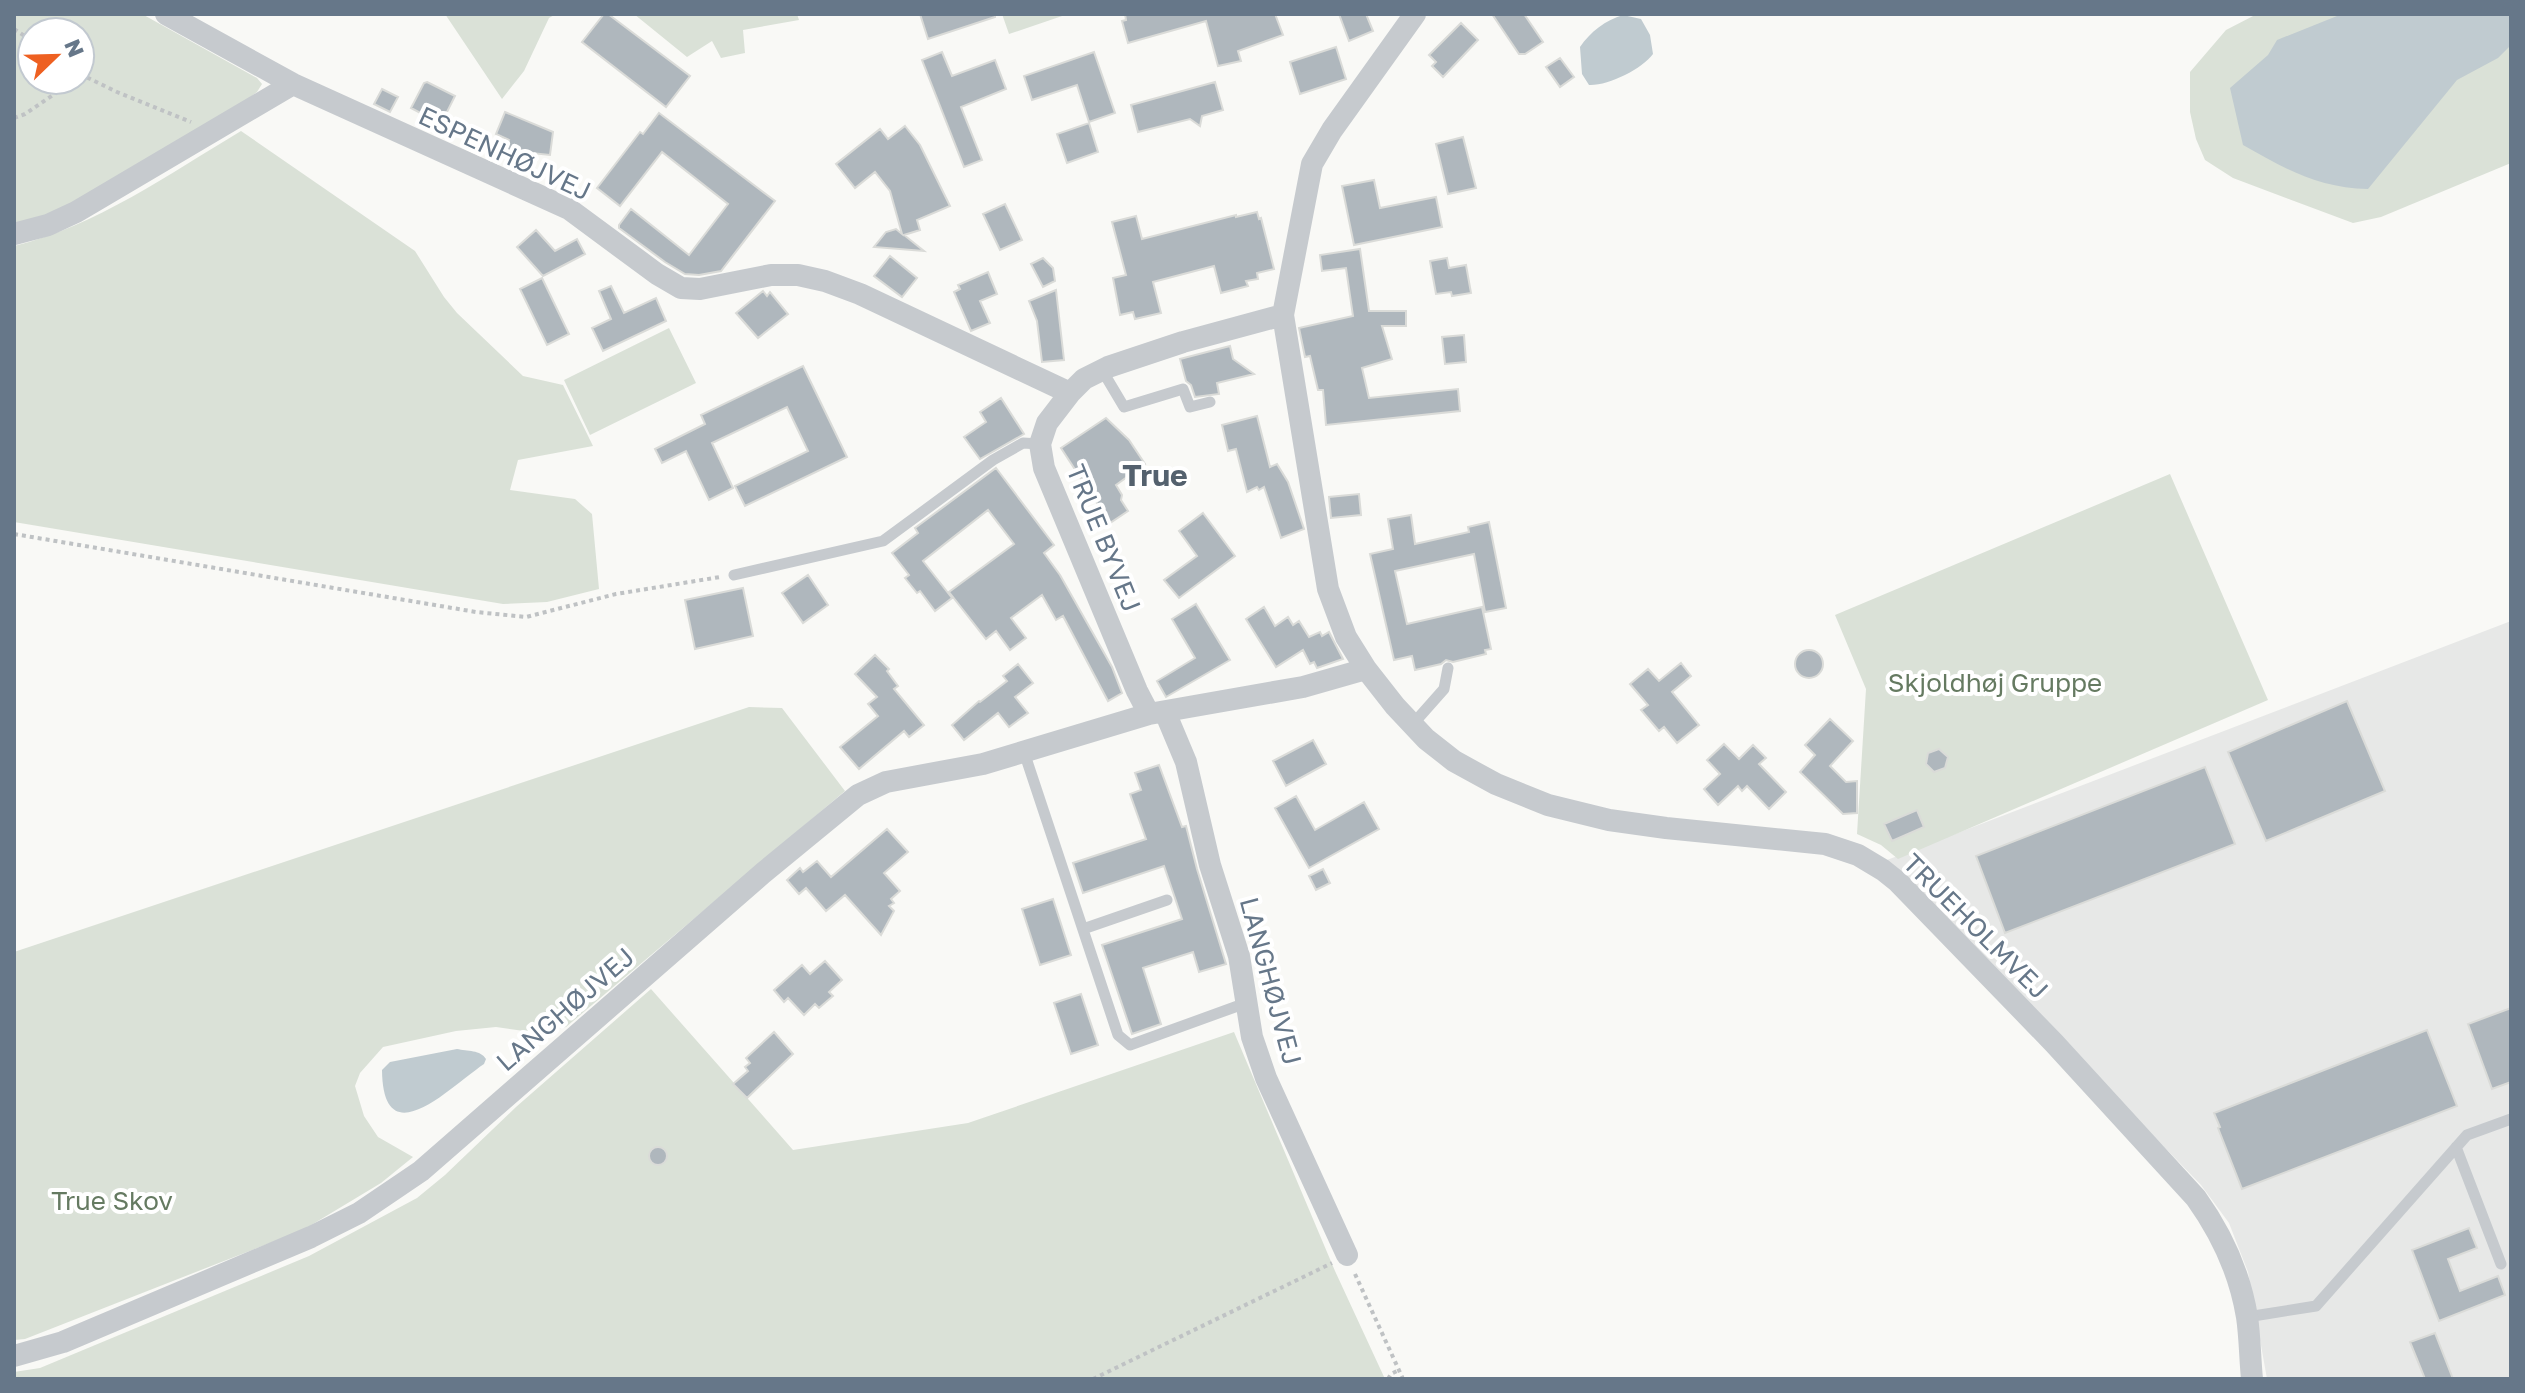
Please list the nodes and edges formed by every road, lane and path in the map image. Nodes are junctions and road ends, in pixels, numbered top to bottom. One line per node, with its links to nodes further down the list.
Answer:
1 (166, 14): 4 (street, ESPENHØJVEJ)
2 (1415, 14): 9 (street)
3 (96, 82): 7 (path)
4 (293, 84): 7 (street); 11 (street, ESPENHØJVEJ)
5 (51, 96): 6 (path)
6 (14, 118)
7 (215, 132): 8 (street)
8 (14, 234)
9 (1283, 315): 10 (street, TRUE BYVEJ); 17 (street)
10 (1102, 370): 11 (street, TRUE BYVEJ); 12 (lane)
11 (1070, 393): 13 (street, TRUE BYVEJ)
12 (1210, 402)
13 (1040, 444): 15 (lane); 18 (street, TRUE BYVEJ)
14 (14, 534): 15 (path)
15 (734, 575)
16 (1448, 668): 19 (lane)
17 (1366, 669): 18 (street); 19 (street)
18 (1157, 713): 20 (street, LANGHØJVEJ); 23 (street, LANGHØJVEJ)
19 (1419, 732): 28 (street, TRUEHOLMVEJ)
20 (1024, 752): 22 (lane); 29 (street, LANGHØJVEJ)
21 (1167, 900): 22 (lane)
22 (1083, 929): 23 (lane)
23 (1246, 1003): 26 (street, LANGHØJVEJ)
24 (2511, 1119): 25 (lane)
25 (2456, 1147): 27 (lane); 28 (lane)
26 (1347, 1255): 30 (path); 31 (path)
27 (2501, 1264)
28 (2247, 1317): 34 (street, TRUEHOLMVEJ)
29 (14, 1356)
30 (1399, 1370): 32 (path); 33 (path)
31 (1093, 1379)
32 (1388, 1379)
33 (1403, 1379)
34 (2252, 1379)

